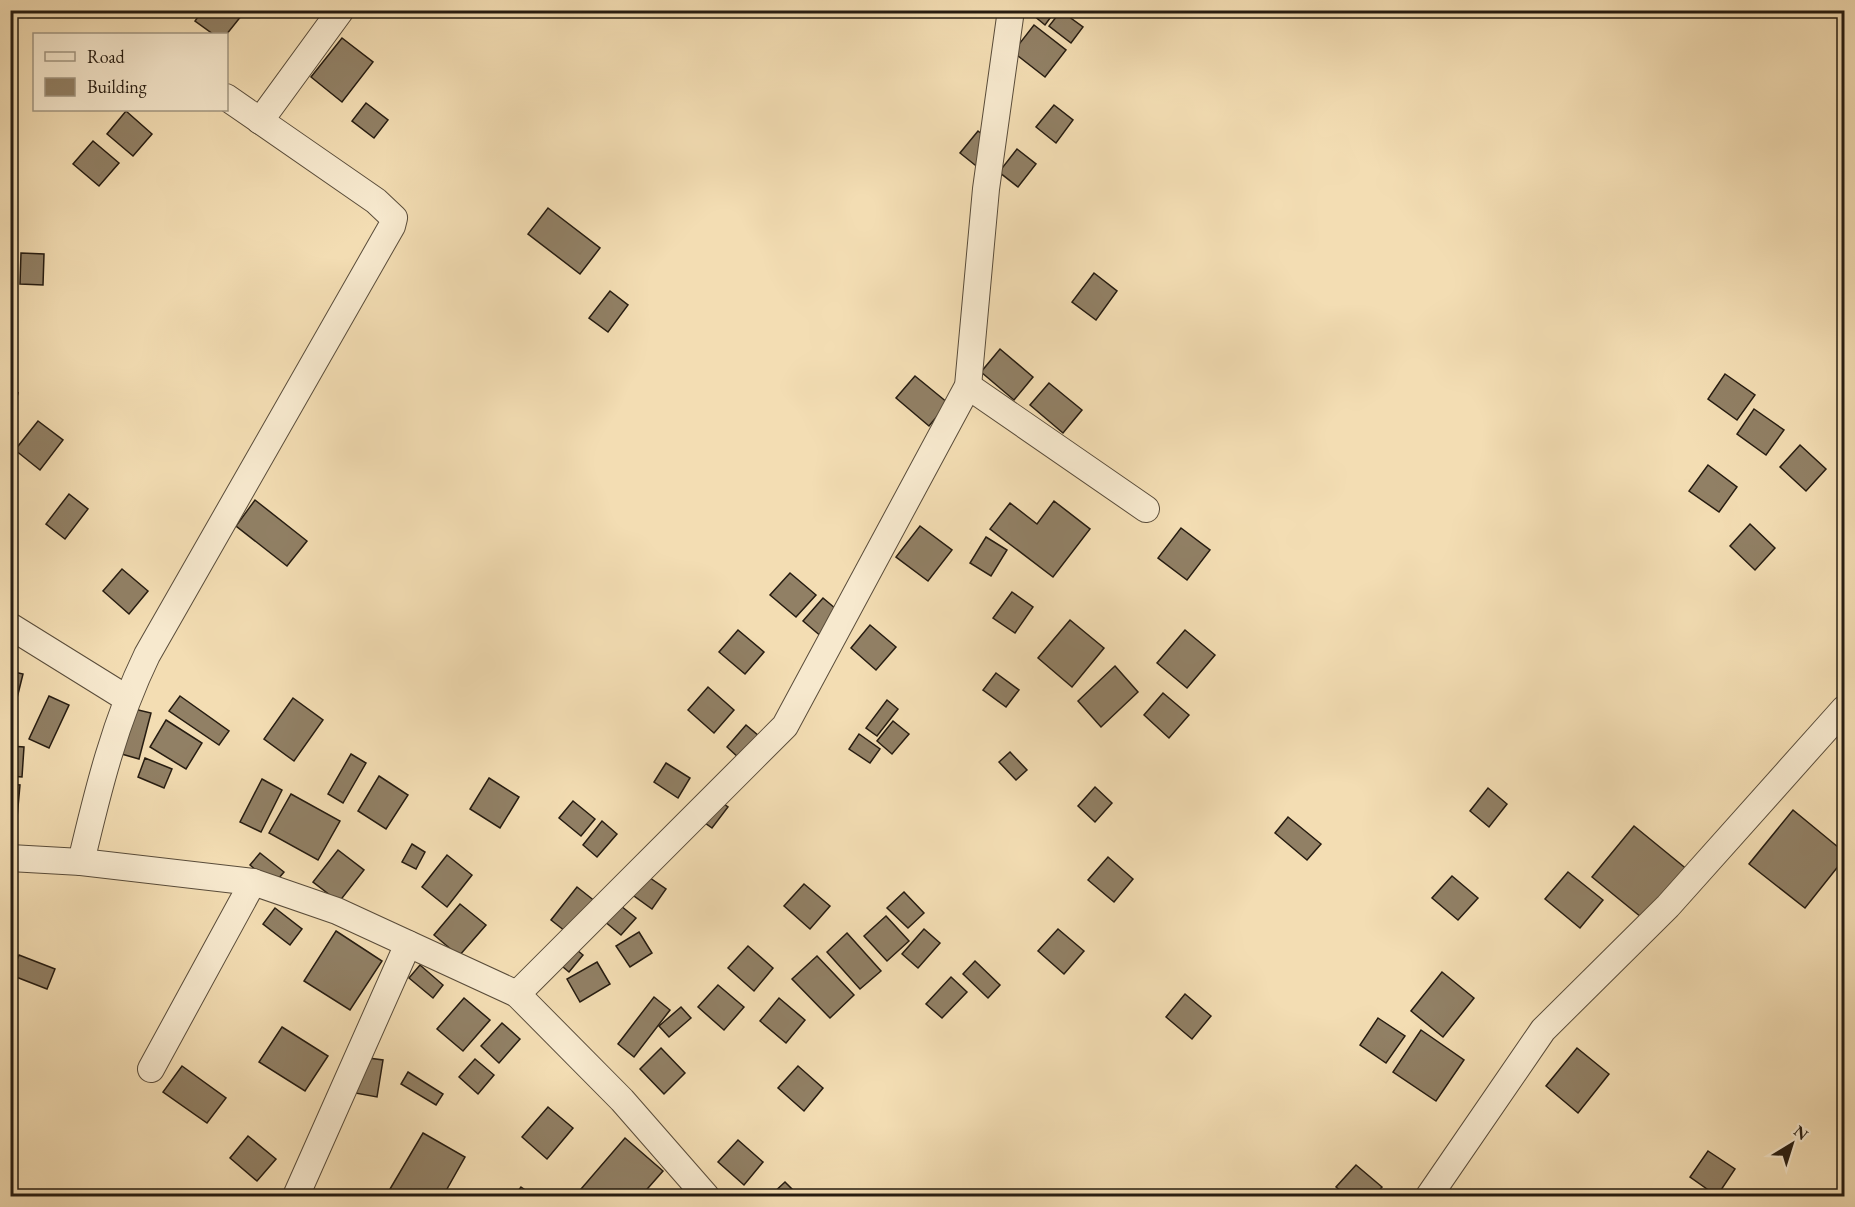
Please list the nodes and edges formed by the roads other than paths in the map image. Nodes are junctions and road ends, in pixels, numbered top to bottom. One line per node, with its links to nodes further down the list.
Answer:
1 (341, 10): 4 (street)
2 (1011, 10): 5 (street)
3 (228, 97): 4 (street)
4 (260, 121): 8 (street)
5 (968, 386): 6 (street); 14 (street)
6 (1146, 509)
7 (10, 626): 8 (street)
8 (126, 698): 11 (street)
9 (1845, 710): 18 (street)
10 (10, 858): 11 (street)
11 (81, 862): 12 (street)
12 (253, 882): 13 (street); 15 (street)
13 (408, 944): 14 (street); 16 (street)
14 (517, 994): 17 (street)
15 (151, 1069)
16 (296, 1197)
17 (706, 1197)
18 (1429, 1197)

